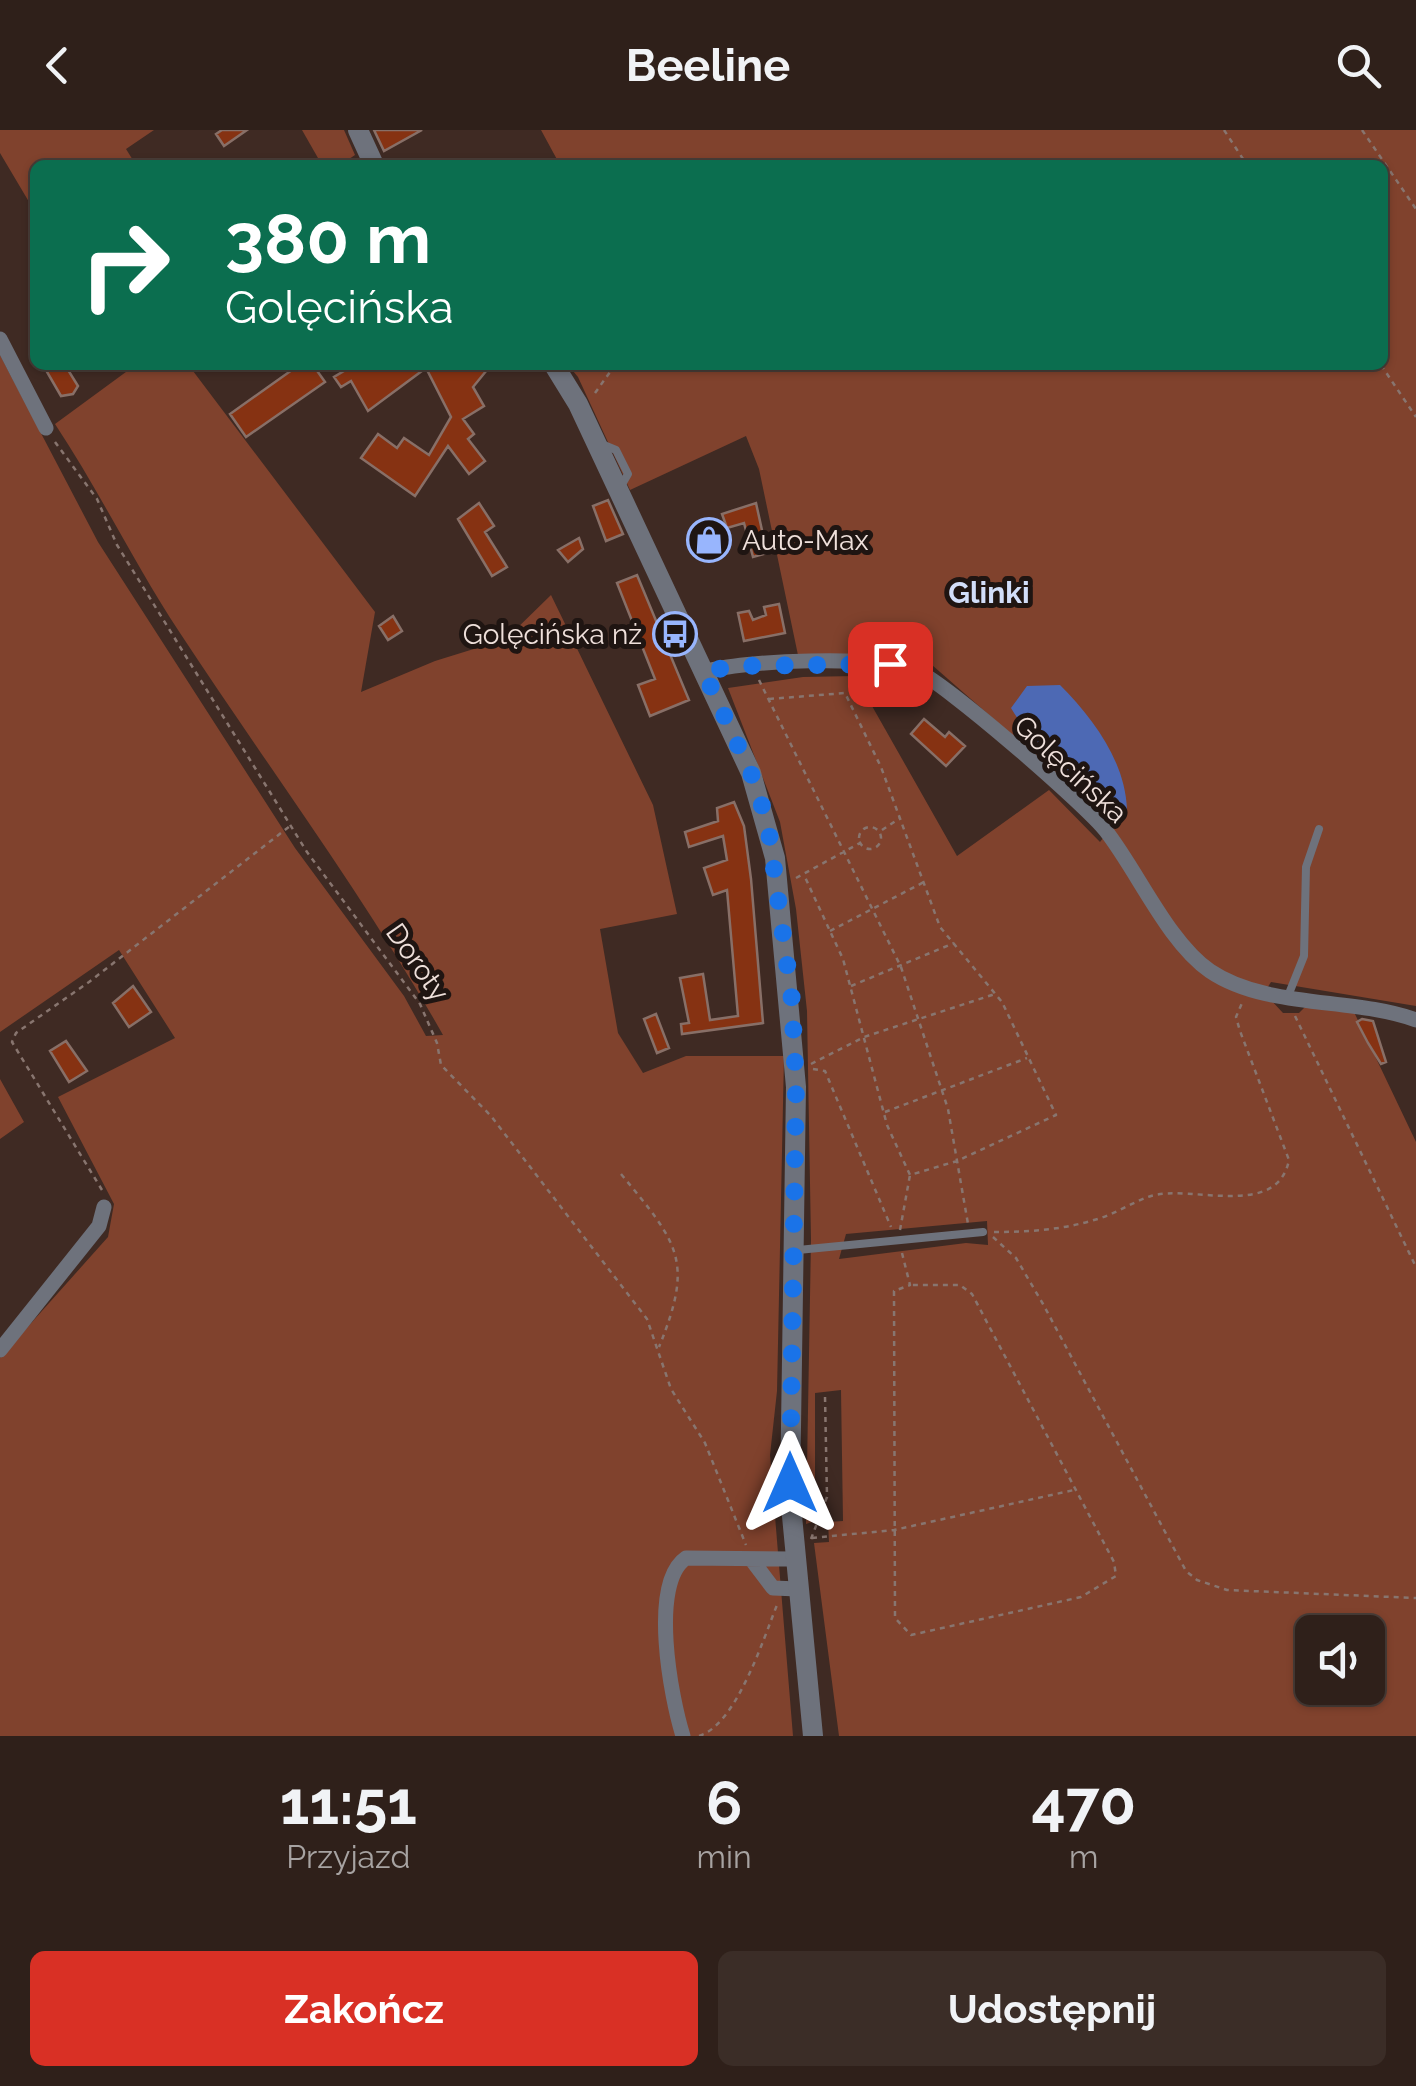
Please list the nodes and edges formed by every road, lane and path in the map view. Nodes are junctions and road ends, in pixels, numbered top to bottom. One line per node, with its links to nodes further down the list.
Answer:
1 (358, 130): 4 (street)
2 (1224, 130): 5 (path)
3 (1362, 130): 6 (path)
4 (372, 160)
5 (1245, 160)
6 (1383, 160)
7 (1388, 168): 8 (path)
8 (1416, 209)
9 (0, 339): 15 (street)
10 (557, 370): 13 (street)
11 (611, 370): 13 (path)
12 (1384, 370): 14 (path)
13 (578, 404): 17 (street)
14 (1416, 417)
15 (46, 428): 20 (path, Doroty)
16 (752, 666): 17 (street, Golęcińska); 18 (path); 33 (street, Golęcińska)
17 (704, 672): 49 (street)
18 (769, 699): 19 (path); 24 (path)
19 (901, 817): 22 (path); 27 (path)
20 (291, 825): 45 (path); 53 (path, Doroty)
21 (1319, 829): 35 (lane)
22 (880, 832): 23 (path); 23 (path)
23 (860, 843): 24 (path)
24 (845, 851): 25 (path); 28 (path)
25 (804, 874): 26 (path); 29 (path)
26 (788, 881)
27 (926, 881): 28 (path); 30 (path)
28 (873, 908): 29 (path); 31 (path)
29 (830, 931): 32 (path)
30 (956, 942): 31 (path); 34 (path)
31 (902, 966): 32 (path); 36 (path)
32 (850, 986): 38 (path)
33 (1250, 987): 35 (street, Golęcińska); 47 (path)
34 (996, 994): 36 (path); 39 (path)
35 (1288, 996): 37 (street, Golęcińska); 51 (path)
36 (919, 1020): 38 (path); 40 (path)
37 (1416, 1020)
38 (864, 1037): 41 (path); 48 (path)
39 (1028, 1057): 40 (path); 42 (path)
40 (943, 1093): 41 (path); 42 (path)
41 (884, 1113): 44 (path)
42 (957, 1162): 44 (path); 46 (path)
43 (621, 1174): 53 (path)
44 (910, 1175): 48 (path)
45 (104, 1207): 54 (street)
46 (969, 1230): 47 (lane); 48 (lane)
47 (983, 1232): 62 (path)
48 (898, 1242): 49 (lane)
49 (794, 1250): 60 (street)
50 (902, 1254): 52 (path)
51 (1416, 1267)
52 (910, 1284): 56 (path); 57 (path)
53 (658, 1348): 59 (path, Doroty)
54 (0, 1350)
55 (825, 1396): 58 (path)
56 (1076, 1490): 57 (path); 57 (path)
57 (894, 1530): 58 (path)
58 (811, 1538): 60 (path)
59 (751, 1559): 60 (street); 61 (street); 63 (street)
60 (795, 1559): 61 (street)
61 (792, 1590): 64 (path); 65 (street)
62 (1416, 1598)
63 (682, 1736)
64 (698, 1736)
65 (814, 1736)

